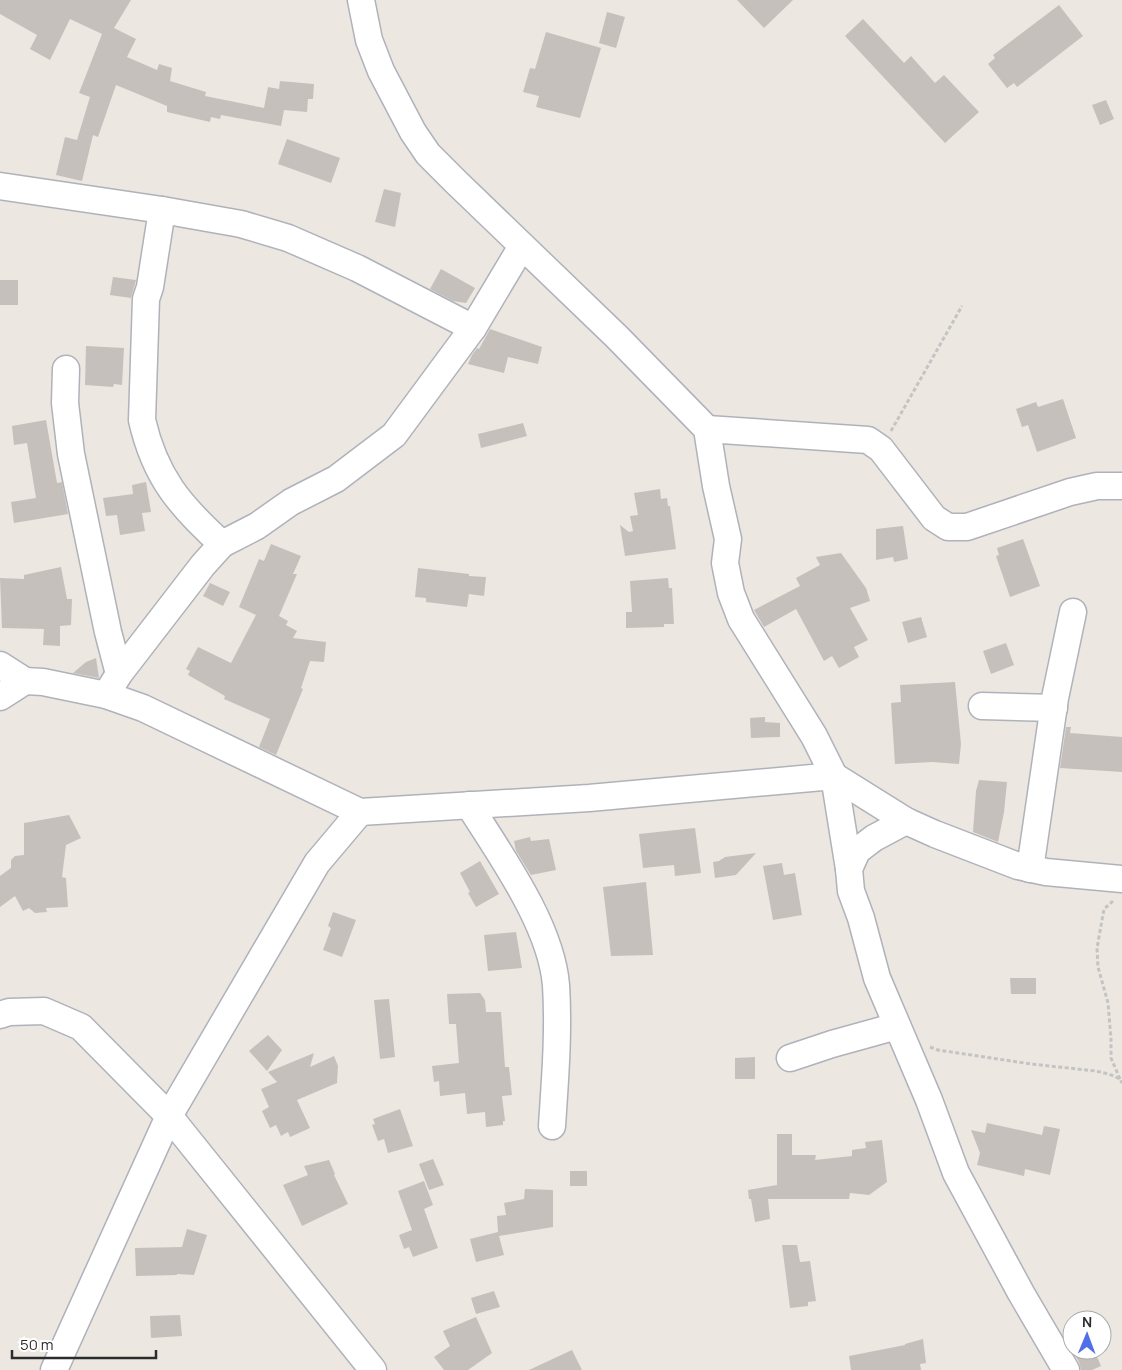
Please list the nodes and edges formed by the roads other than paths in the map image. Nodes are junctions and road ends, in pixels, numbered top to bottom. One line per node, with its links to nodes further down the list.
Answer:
1 (361, 0): 4 (street)
2 (0, 186): 3 (street)
3 (162, 210): 5 (street); 9 (street)
4 (522, 246): 5 (street); 7 (street)
5 (473, 328): 9 (street)
6 (66, 369): 13 (street)
7 (707, 430): 8 (street); 17 (street)
8 (1122, 486)
9 (222, 544): 13 (street)
10 (1073, 612): 16 (street)
11 (0, 665): 12 (street)
12 (24, 681): 13 (street); 14 (street)
13 (113, 685): 19 (street)
14 (0, 697)
15 (982, 706): 16 (street)
16 (1054, 708): 22 (street)
17 (834, 776): 18 (street); 20 (street); 21 (street)
18 (469, 805): 19 (street); 28 (street)
19 (360, 812): 27 (street)
20 (906, 821): 21 (street); 22 (street)
21 (848, 869): 25 (street)
22 (1030, 869): 23 (street)
23 (1120, 888)
24 (0, 1015): 27 (street)
25 (899, 1032): 26 (street); 31 (street)
26 (790, 1058)
27 (169, 1116): 29 (street); 30 (street)
28 (552, 1126)
29 (54, 1370)
30 (373, 1370)
31 (1066, 1370)

